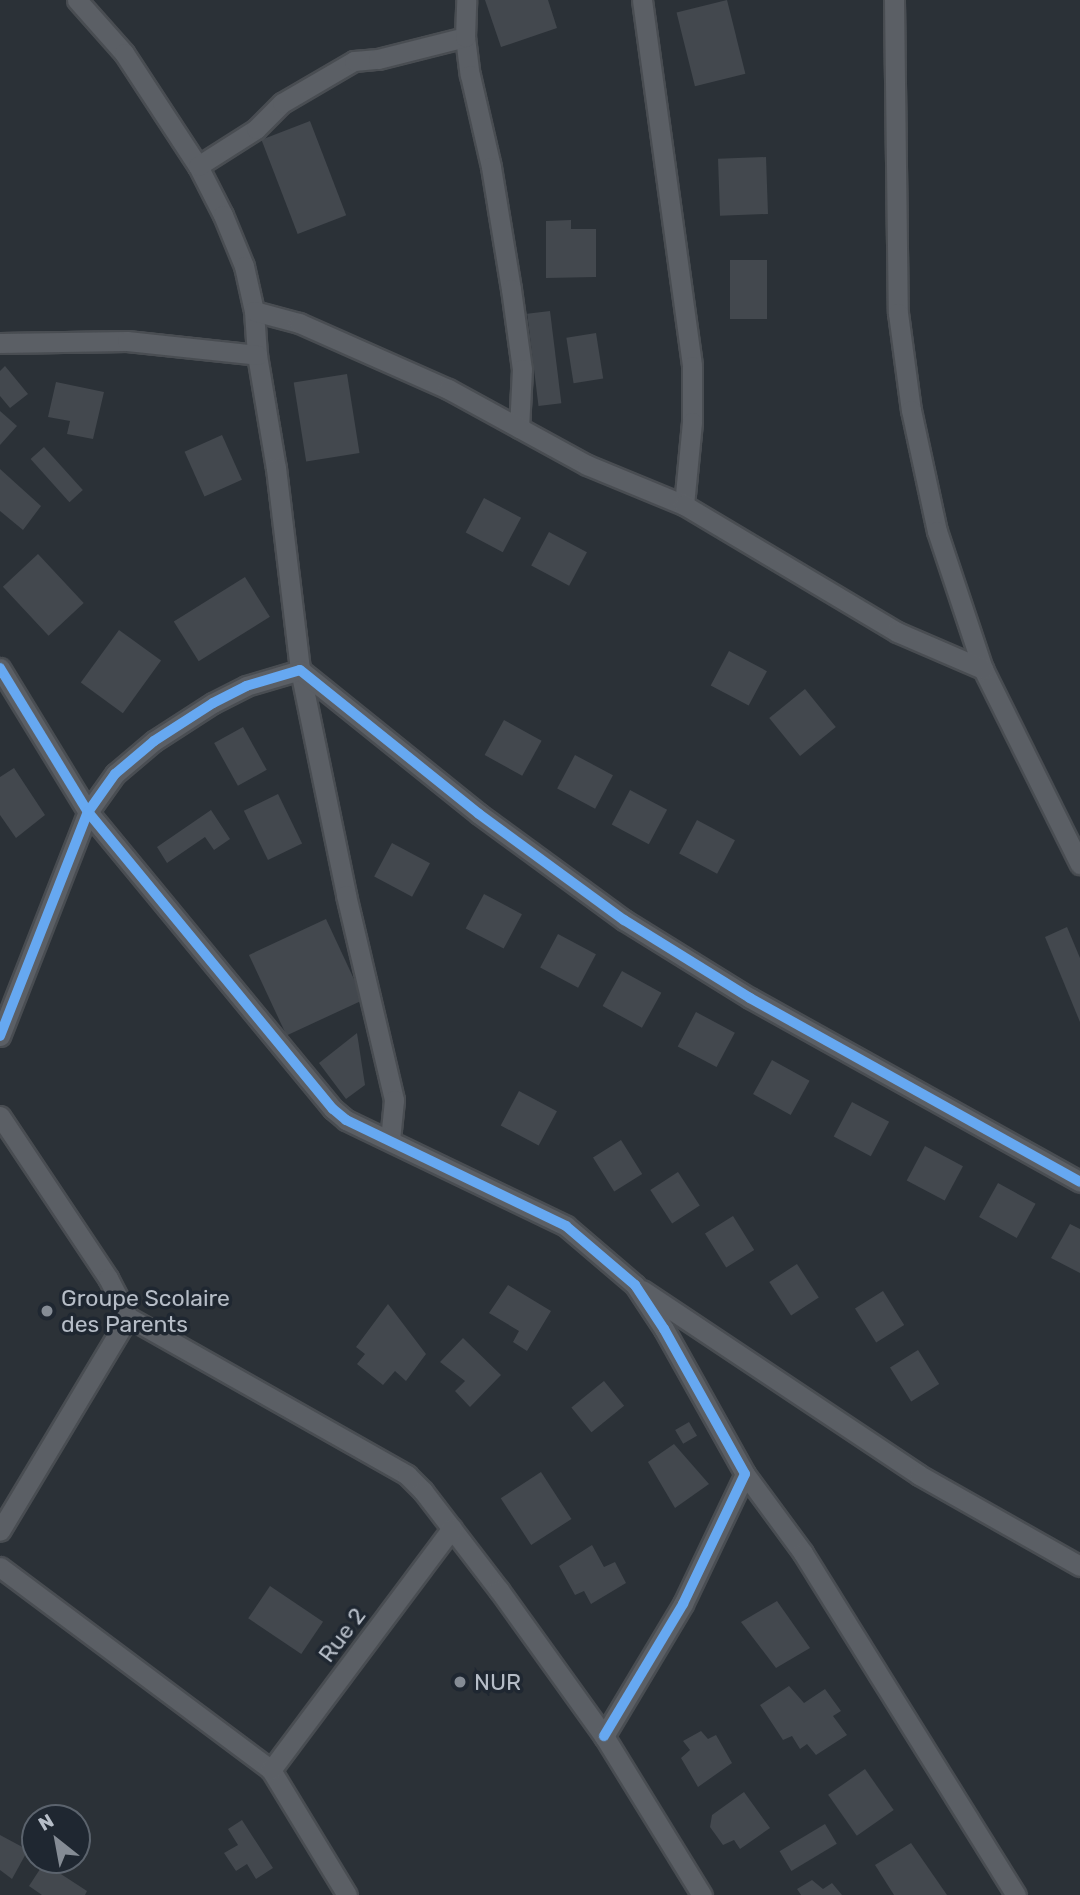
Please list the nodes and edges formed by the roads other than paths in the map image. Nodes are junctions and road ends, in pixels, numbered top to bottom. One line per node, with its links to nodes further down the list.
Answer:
1 (77, 0): 6 (street)
2 (466, 0): 5 (street)
3 (642, 0): 11 (street)
4 (894, 0): 13 (street)
5 (465, 37): 6 (street); 10 (street)
6 (198, 166): 7 (street)
7 (254, 311): 9 (street); 10 (street)
8 (0, 343): 9 (street)
9 (257, 355): 14 (street)
10 (519, 428): 11 (street)
11 (684, 505): 13 (street)
12 (0, 668): 15 (street)
13 (983, 669): 16 (street)
14 (300, 670): 15 (street); 19 (street); 20 (street)
15 (88, 812): 17 (street); 19 (street)
16 (1080, 864)
17 (0, 1036)
18 (0, 1116): 22 (street)
19 (390, 1140): 21 (street)
20 (1080, 1182)
21 (635, 1285): 23 (street); 26 (street)
22 (128, 1317): 24 (street); 25 (street)
23 (745, 1474): 28 (street); 32 (street)
24 (452, 1528): 28 (street); 29 (street, Rue 2)
25 (0, 1531)
26 (1080, 1566)
27 (0, 1567): 29 (street)
28 (604, 1737): 31 (street)
29 (271, 1770): 30 (street)
30 (346, 1895)
31 (702, 1895)
32 (1016, 1895)

